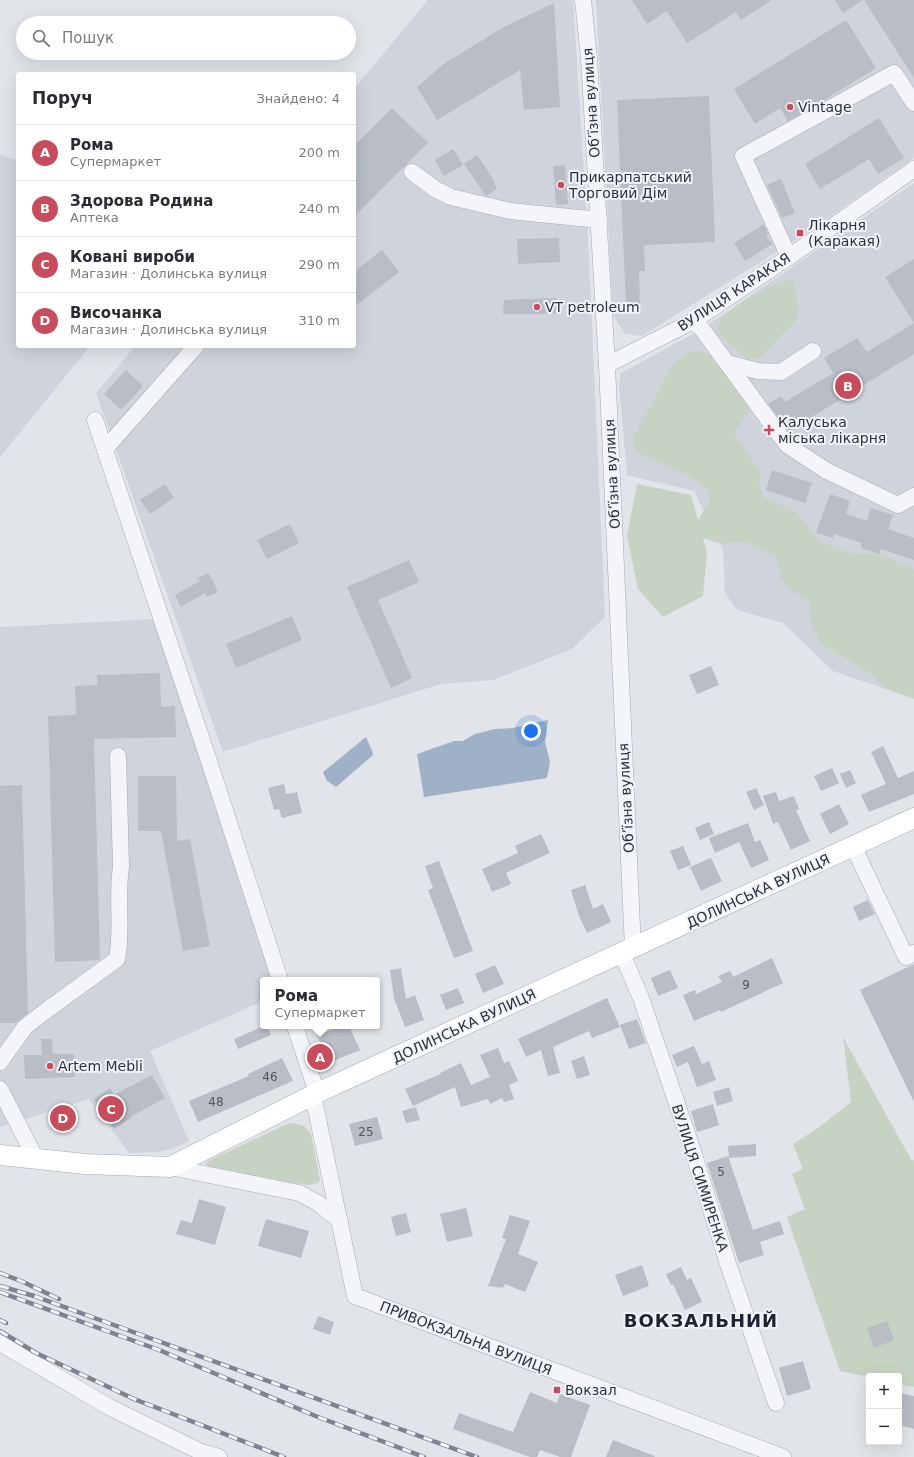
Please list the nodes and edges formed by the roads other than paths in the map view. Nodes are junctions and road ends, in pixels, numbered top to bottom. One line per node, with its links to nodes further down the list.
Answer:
1 (583, 0): 5 (street, Обʼїзна вулиця)
2 (914, 102): 6 (street)
3 (914, 168): 6 (street, ВУЛИЦЯ КАРАКАЯ)
4 (412, 172): 5 (street)
5 (598, 220): 11 (street, Обʼїзна вулиця)
6 (789, 257): 7 (street, ВУЛИЦЯ КАРАКАЯ)
7 (693, 321): 10 (street); 11 (street, ВУЛИЦЯ КАРАКАЯ)
8 (194, 348): 13 (street)
9 (813, 351): 10 (street)
10 (727, 363): 14 (street)
11 (607, 365): 18 (street, Обʼїзна вулиця)
12 (95, 420): 13 (street)
13 (105, 449): 20 (street)
14 (914, 496)
15 (118, 756): 22 (street)
16 (914, 818): 17 (main road, ДОЛИНСЬКА ВУЛИЦЯ)
17 (853, 846): 18 (main road, ДОЛИНСЬКА ВУЛИЦЯ); 19 (street)
18 (628, 951): 24 (main road, ДОЛИНСЬКА ВУЛИЦЯ); 30 (street, ВУЛИЦЯ СИМИРЕНКА)
19 (914, 953)
20 (279, 977)
21 (296, 1029): 24 (street, ПРИВОКЗАЛЬНА ВУЛИЦЯ)
22 (0, 1062)
23 (0, 1089): 26 (street)
24 (315, 1094): 27 (main road, ДОЛИНСЬКА ВУЛИЦЯ); 28 (street, ПРИВОКЗАЛЬНА ВУЛИЦЯ)
25 (0, 1155): 26 (main road, ДОЛИНСЬКА ВУЛИЦЯ)
26 (36, 1159): 27 (main road, ДОЛИНСЬКА ВУЛИЦЯ)
27 (170, 1167): 28 (street)
28 (340, 1221): 32 (street, ПРИВОКЗАЛЬНА ВУЛИЦЯ)
29 (0, 1343): 31 (street)
30 (776, 1403)
31 (219, 1457)
32 (783, 1457)

